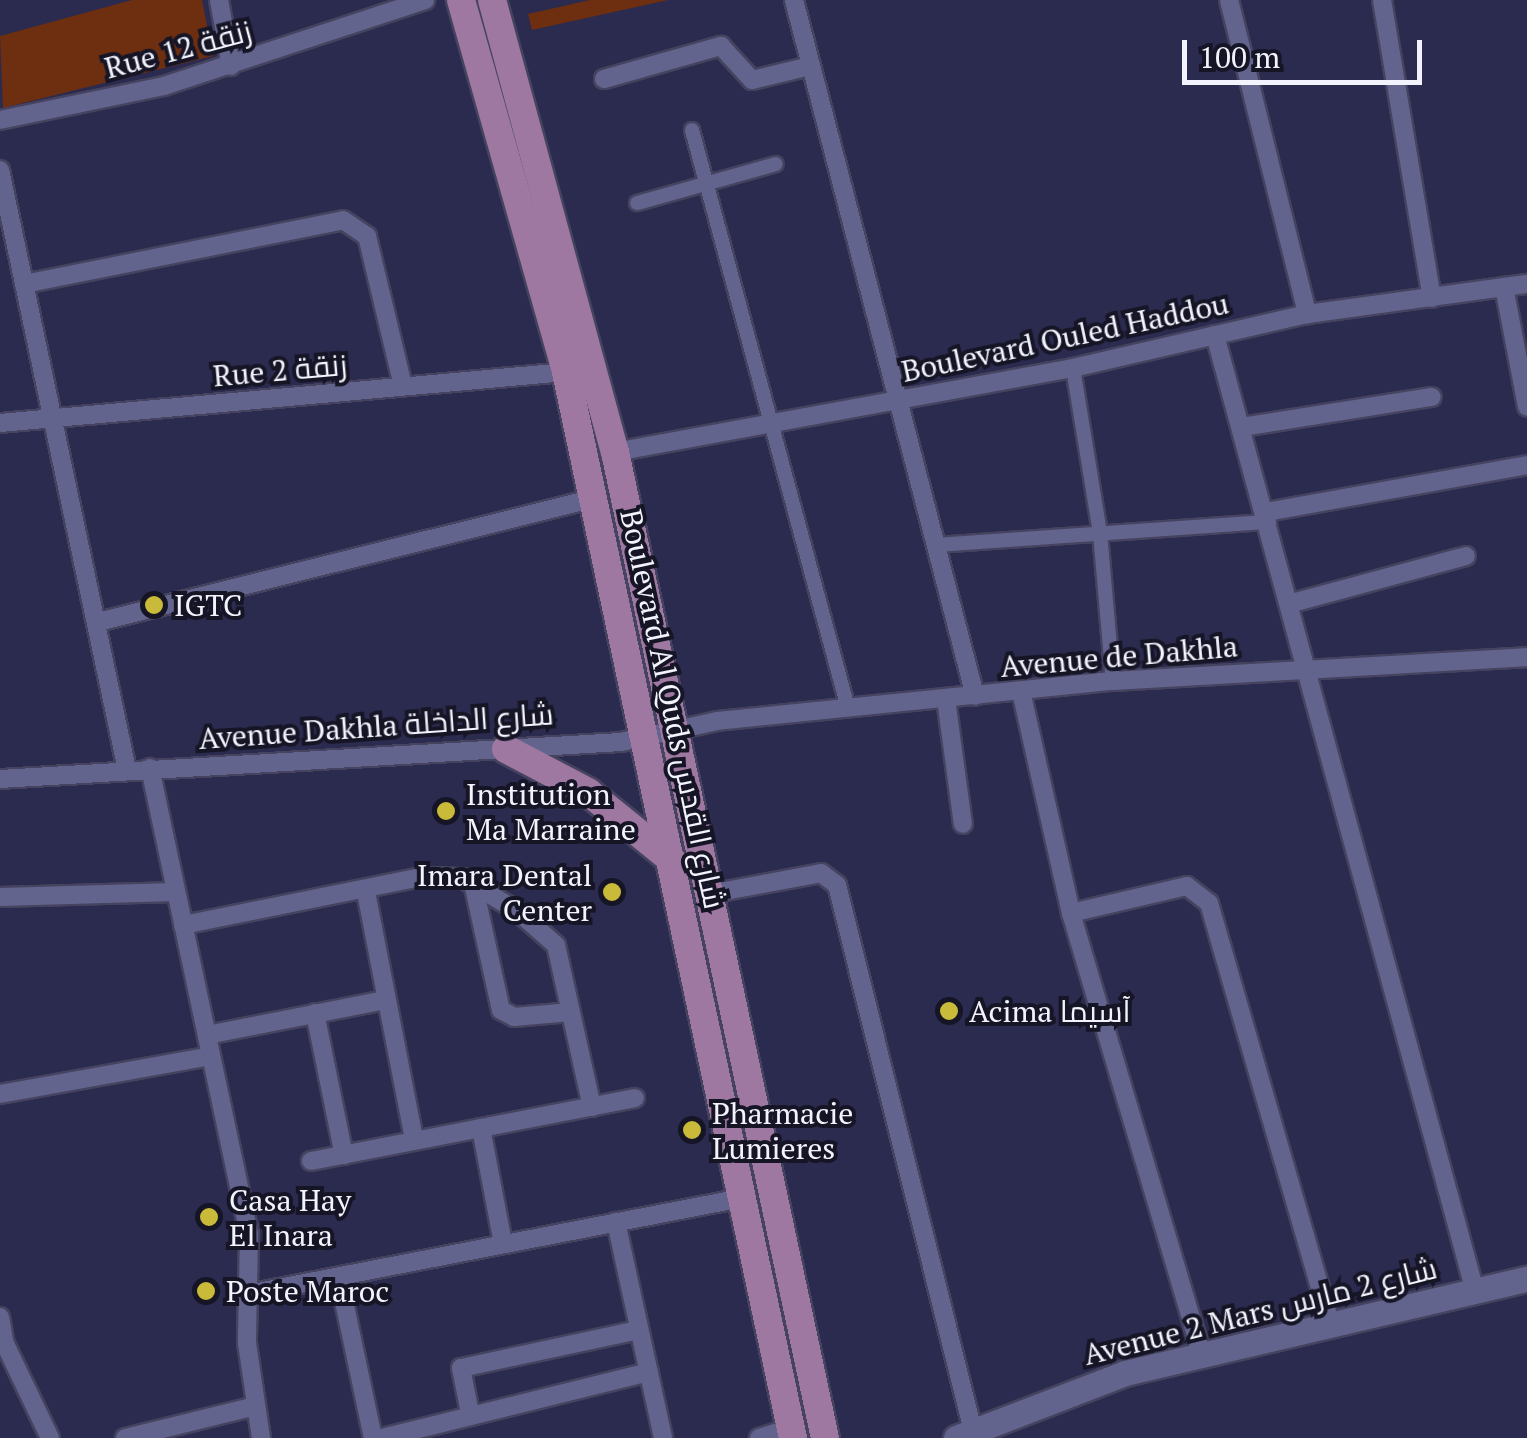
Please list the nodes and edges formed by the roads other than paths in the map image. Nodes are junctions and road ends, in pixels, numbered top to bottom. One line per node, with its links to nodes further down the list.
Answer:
1 (219, 0): 8 (street)
2 (425, 0): 8 (street, Rue 12 زنقة)
3 (461, 0): 24 (main road, Boulevard Al Quds شارع القدس)
4 (492, 0): 33 (main road, Boulevard Al Quds شارع القدس)
5 (794, 0): 9 (street)
6 (1228, 0): 21 (street)
7 (1382, 0): 20 (street)
8 (231, 66): 11 (street, Rue 12 زنقة)
9 (810, 66): 10 (street); 27 (street)
10 (604, 79)
11 (0, 120)
12 (692, 130): 15 (street)
13 (776, 164): 15 (street)
14 (0, 170): 17 (street)
15 (707, 183): 16 (street); 30 (street)
16 (637, 203)
17 (24, 284): 25 (street); 29 (street)
18 (1527, 284): 19 (street, Boulevard Ouled Haddou)
19 (1504, 287): 20 (street, Boulevard Ouled Haddou); 28 (street)
20 (1432, 298): 21 (street, Boulevard Ouled Haddou)
21 (1308, 314): 22 (street, Boulevard Ouled Haddou)
22 (1216, 336): 23 (street, Boulevard Ouled Haddou); 32 (street)
23 (1073, 368): 27 (street, Boulevard Ouled Haddou); 37 (street)
24 (566, 372): 25 (street, Rue 2 زنقة); 35 (main road, Boulevard Al Quds شارع القدس)
25 (403, 386): 29 (street, Rue 2 زنقة)
26 (1432, 396): 32 (street)
27 (897, 400): 30 (street, Boulevard Ouled Haddou); 38 (street)
28 (1527, 407)
29 (54, 420): 31 (street, Rue 2 زنقة); 41 (street)
30 (774, 421): 33 (street, Boulevard Ouled Haddou); 48 (street)
31 (0, 423)
32 (1242, 427): 36 (street)
33 (616, 452): 49 (main road, Boulevard Al Quds شارع القدس)
34 (1527, 465): 36 (street)
35 (594, 498): 41 (street); 50 (main road, Boulevard Al Quds شارع القدس)
36 (1268, 517): 37 (street); 40 (street)
37 (1100, 532): 38 (street); 44 (street)
38 (936, 546): 46 (street)
39 (1466, 556): 40 (street)
40 (1292, 603): 43 (street)
41 (98, 622): 53 (street)
42 (1527, 657): 43 (street, Avenue de Dakhla)
43 (1310, 667): 44 (street, Avenue de Dakhla); 81 (street)
44 (1113, 682): 45 (street, Avenue de Dakhla)
45 (1021, 692): 46 (street, Avenue de Dakhla); 62 (street)
46 (975, 696): 47 (street, Avenue de Dakhla)
47 (946, 699): 48 (street, Avenue de Dakhla); 55 (street)
48 (848, 708): 49 (street, Avenue de Dakhla)
49 (676, 727): 50 (street, Avenue de Dakhla); 60 (main road, Boulevard Al Quds شارع القدس)
50 (643, 732): 51 (street, Avenue Dakhla شارع الداخلة); 56 (main road, Boulevard Al Quds شارع القدس)
51 (506, 749): 52 (street, Avenue Dakhla شارع الداخلة); 56 (main road)
52 (150, 768): 53 (street, Avenue Dakhla شارع الداخلة); 58 (street)
53 (128, 770): 54 (street, Avenue Dakhla شارع الداخلة)
54 (0, 779)
55 (963, 824)
56 (674, 861): 76 (main road, Boulevard Al Quds شارع القدس)
57 (472, 883): 59 (street); 65 (street); 65 (street)
58 (176, 892): 61 (street); 63 (street)
59 (366, 892): 63 (street); 64 (street)
60 (710, 894): 92 (street); 100 (main road, Boulevard Al Quds شارع القدس)
61 (0, 897)
62 (1071, 913): 84 (street); 87 (street)
63 (183, 926): 67 (street)
64 (384, 1000): 66 (street); 73 (street)
65 (571, 1012): 71 (street)
66 (315, 1014): 67 (street); 74 (street)
67 (207, 1035): 68 (street)
68 (211, 1056): 69 (street); 82 (street)
69 (0, 1094)
70 (635, 1098): 71 (street)
71 (592, 1106): 72 (street)
72 (481, 1128): 73 (street); 78 (street)
73 (414, 1140): 74 (street)
74 (344, 1155): 75 (street)
75 (311, 1161)
76 (742, 1198): 77 (street); 91 (main road, Boulevard Al Quds شارع القدس)
77 (616, 1222): 78 (street); 85 (street)
78 (502, 1243): 79 (street)
79 (339, 1278): 82 (street); 96 (street)
80 (1527, 1280): 81 (main road, Avenue 2 Mars شارع 2 مارس)
81 (1475, 1291): 84 (main road, Avenue 2 Mars شارع 2 مارس)
82 (248, 1294): 89 (street)
83 (0, 1318): 86 (street)
84 (1330, 1322): 87 (main road, Avenue 2 Mars شارع 2 مارس)
85 (639, 1330): 88 (street); 90 (street)
86 (3, 1346): 93 (street)
87 (1202, 1353): 92 (main road, Avenue 2 Mars شارع 2 مارس)
88 (649, 1372): 90 (street); 98 (street)
89 (255, 1406): 94 (street); 95 (street)
90 (470, 1413): 97 (street)
91 (792, 1433): 99 (street)
92 (964, 1434)
93 (50, 1438)
94 (125, 1438)
95 (261, 1438)
96 (372, 1438)
97 (382, 1438)
98 (663, 1438)
99 (759, 1438)
100 (826, 1438)

